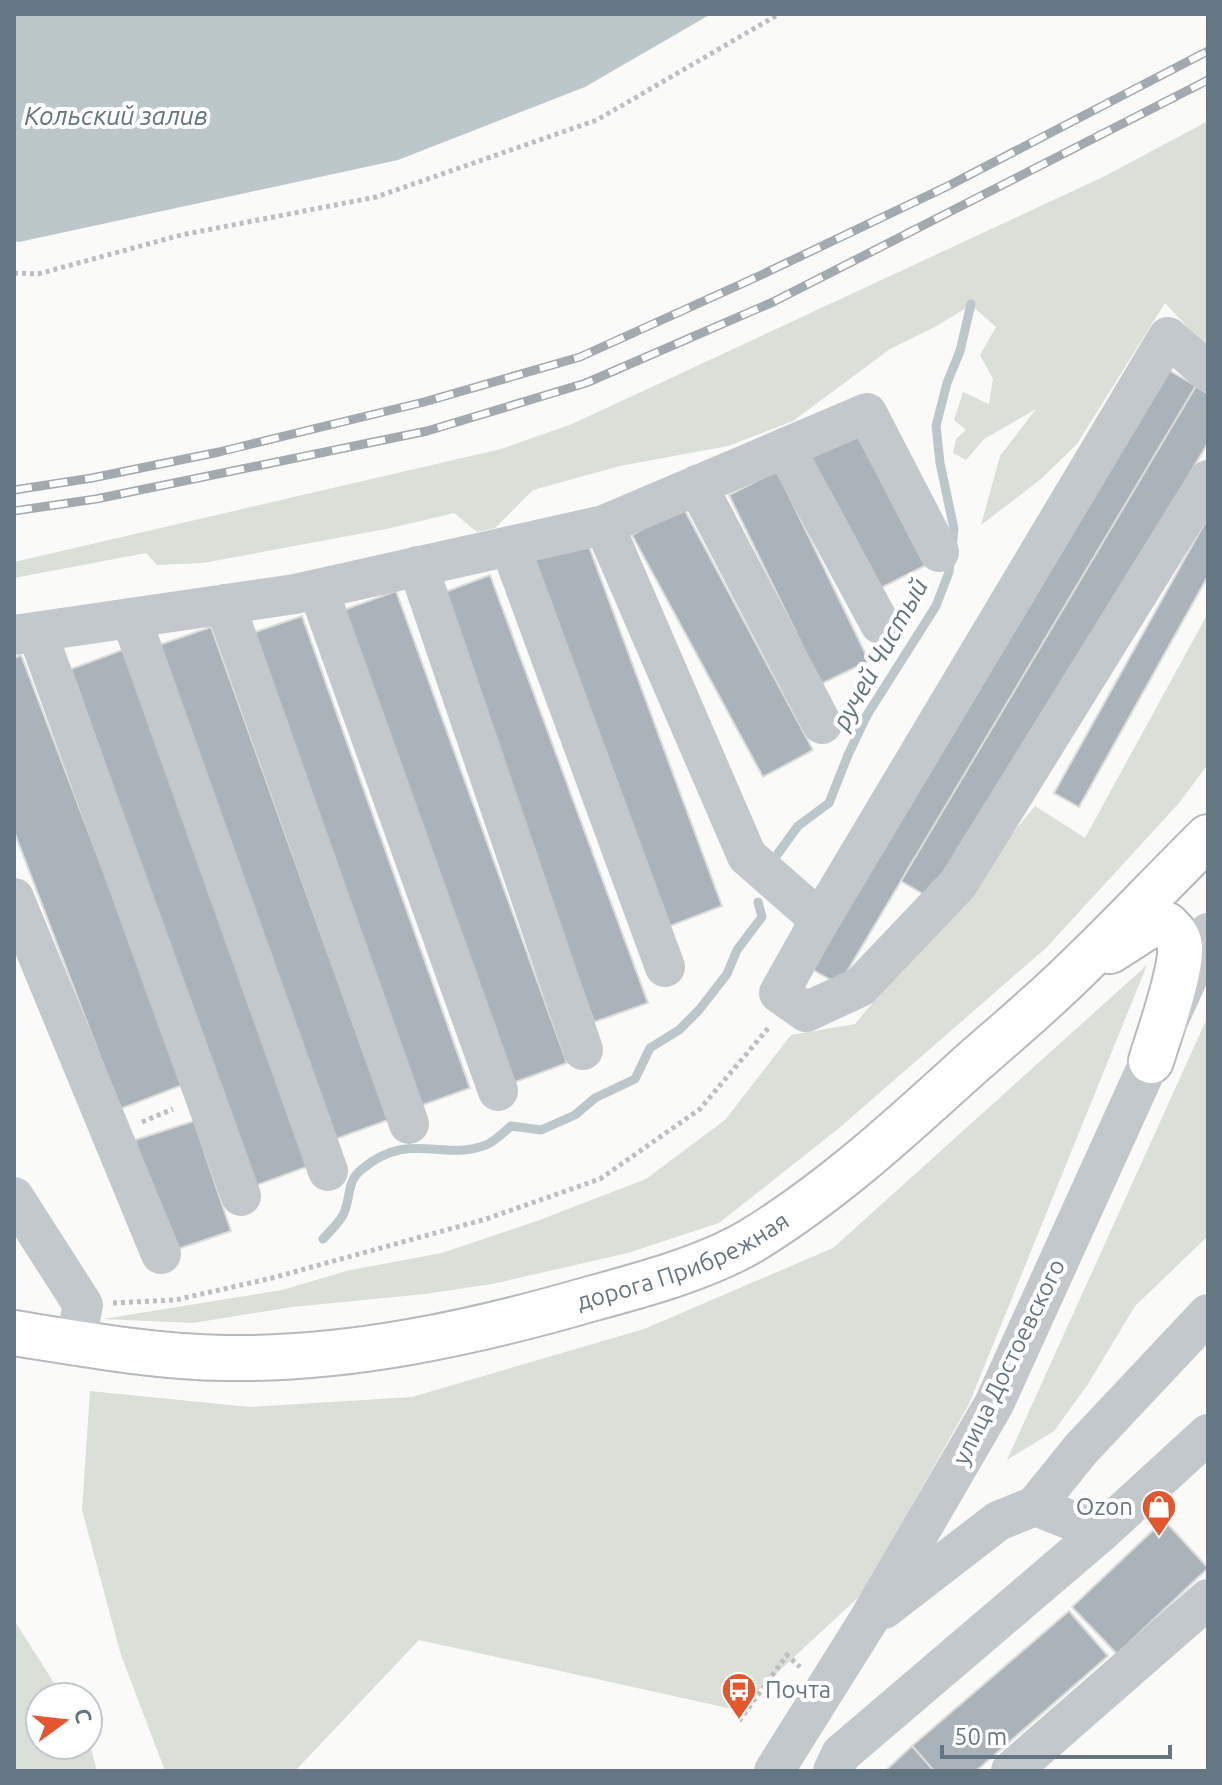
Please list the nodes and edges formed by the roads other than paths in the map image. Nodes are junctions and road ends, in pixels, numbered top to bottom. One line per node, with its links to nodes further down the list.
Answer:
1 (1208, 372): 17 (street)
2 (785, 448): 4 (street); 7 (street); 12 (street)
3 (1208, 480): 17 (street)
4 (697, 485): 5 (street); 14 (street)
5 (604, 525): 6 (street); 17 (street)
6 (510, 546): 8 (street); 19 (street)
7 (939, 552)
8 (418, 566): 9 (street); 21 (street)
9 (318, 589): 10 (street); 23 (street)
10 (225, 604): 11 (street); 24 (street)
11 (131, 618): 13 (street); 25 (street)
12 (880, 624)
13 (26, 634): 26 (street)
14 (822, 724)
15 (1208, 837): 20 (main road, дорога Прибрежная)
16 (14, 898): 28 (street)
17 (820, 920)
18 (1208, 933): 22 (street, улица Достоевского)
19 (665, 967)
20 (1038, 1006): 22 (main road); 30 (main road, дорога Прибрежная)
21 (583, 1050)
22 (1151, 1061): 36 (street, улица Достоевского)
23 (498, 1091)
24 (409, 1124)
25 (328, 1171)
26 (241, 1196)
27 (14, 1197): 30 (street)
28 (161, 1254)
29 (1208, 1314): 33 (street)
30 (79, 1324): 31 (main road, дорога Прибрежная)
31 (14, 1333)
32 (1208, 1434): 34 (street)
33 (1035, 1506): 34 (street); 36 (street)
34 (1101, 1532): 38 (street)
35 (1208, 1599): 39 (street)
36 (868, 1621): 37 (street, улица Достоевского)
37 (774, 1771)
38 (833, 1771)
39 (1011, 1771)

